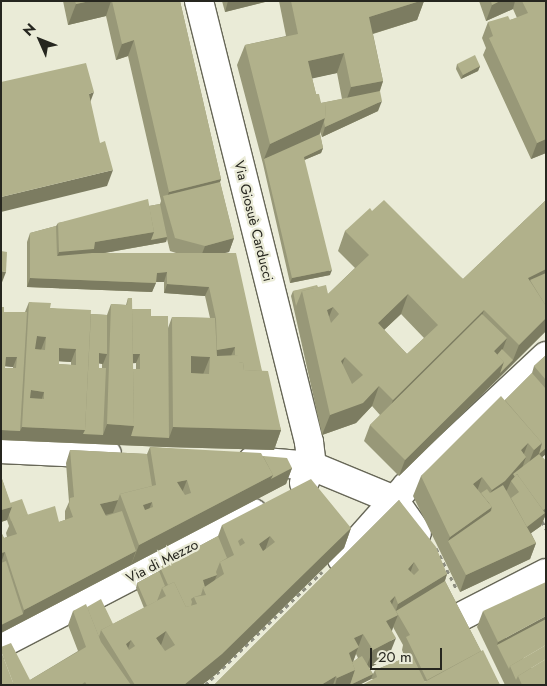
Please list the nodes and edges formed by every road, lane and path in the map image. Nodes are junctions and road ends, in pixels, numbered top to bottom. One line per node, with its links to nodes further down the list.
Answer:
1 (199, 1): 2 (street, Via Giosuè Carducci)
2 (262, 254): 3 (street); 6 (street, Via Giosuè Carducci)
3 (232, 258)
4 (546, 356): 9 (street)
5 (1, 449): 7 (street)
6 (311, 454): 8 (street); 9 (street); 18 (street, Via di Mezzo)
7 (130, 455)
8 (228, 460)
9 (400, 497): 12 (street); 14 (street)
10 (542, 521): 11 (path)
11 (546, 530)
12 (431, 555)
13 (546, 573): 16 (street)
14 (323, 575): 19 (path)
15 (448, 590): 16 (street)
16 (462, 616): 17 (street)
17 (474, 642)
18 (1, 644)
19 (205, 685)

